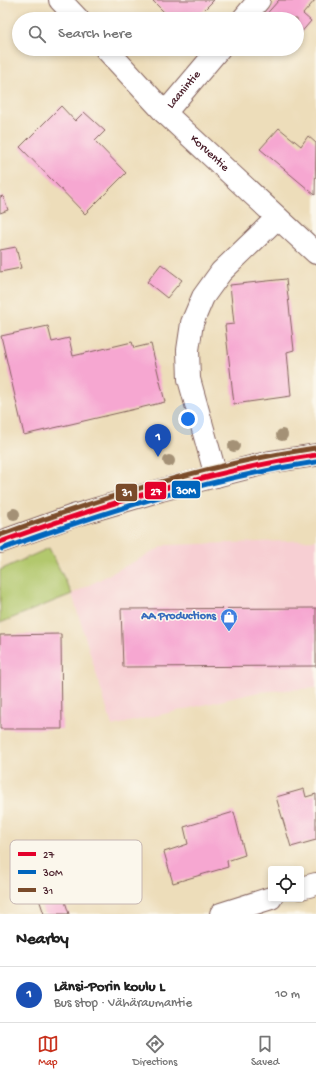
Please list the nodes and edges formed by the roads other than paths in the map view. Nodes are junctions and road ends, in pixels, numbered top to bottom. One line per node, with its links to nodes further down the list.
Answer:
1 (60, 0): 3 (street)
2 (259, 0): 4 (street)
3 (71, 12)
4 (249, 12)
5 (112, 56): 7 (street, Korventie)
6 (213, 56): 7 (street, Laanintie)
7 (165, 113): 8 (street, Korventie)
8 (278, 218): 9 (street, Korventie); 11 (street)
9 (316, 253)
10 (316, 455): 11 (street)
11 (216, 476): 12 (street)
12 (0, 542)
13 (316, 884): 14 (street)
14 (304, 887)
15 (268, 899): 16 (street)
16 (221, 914)

